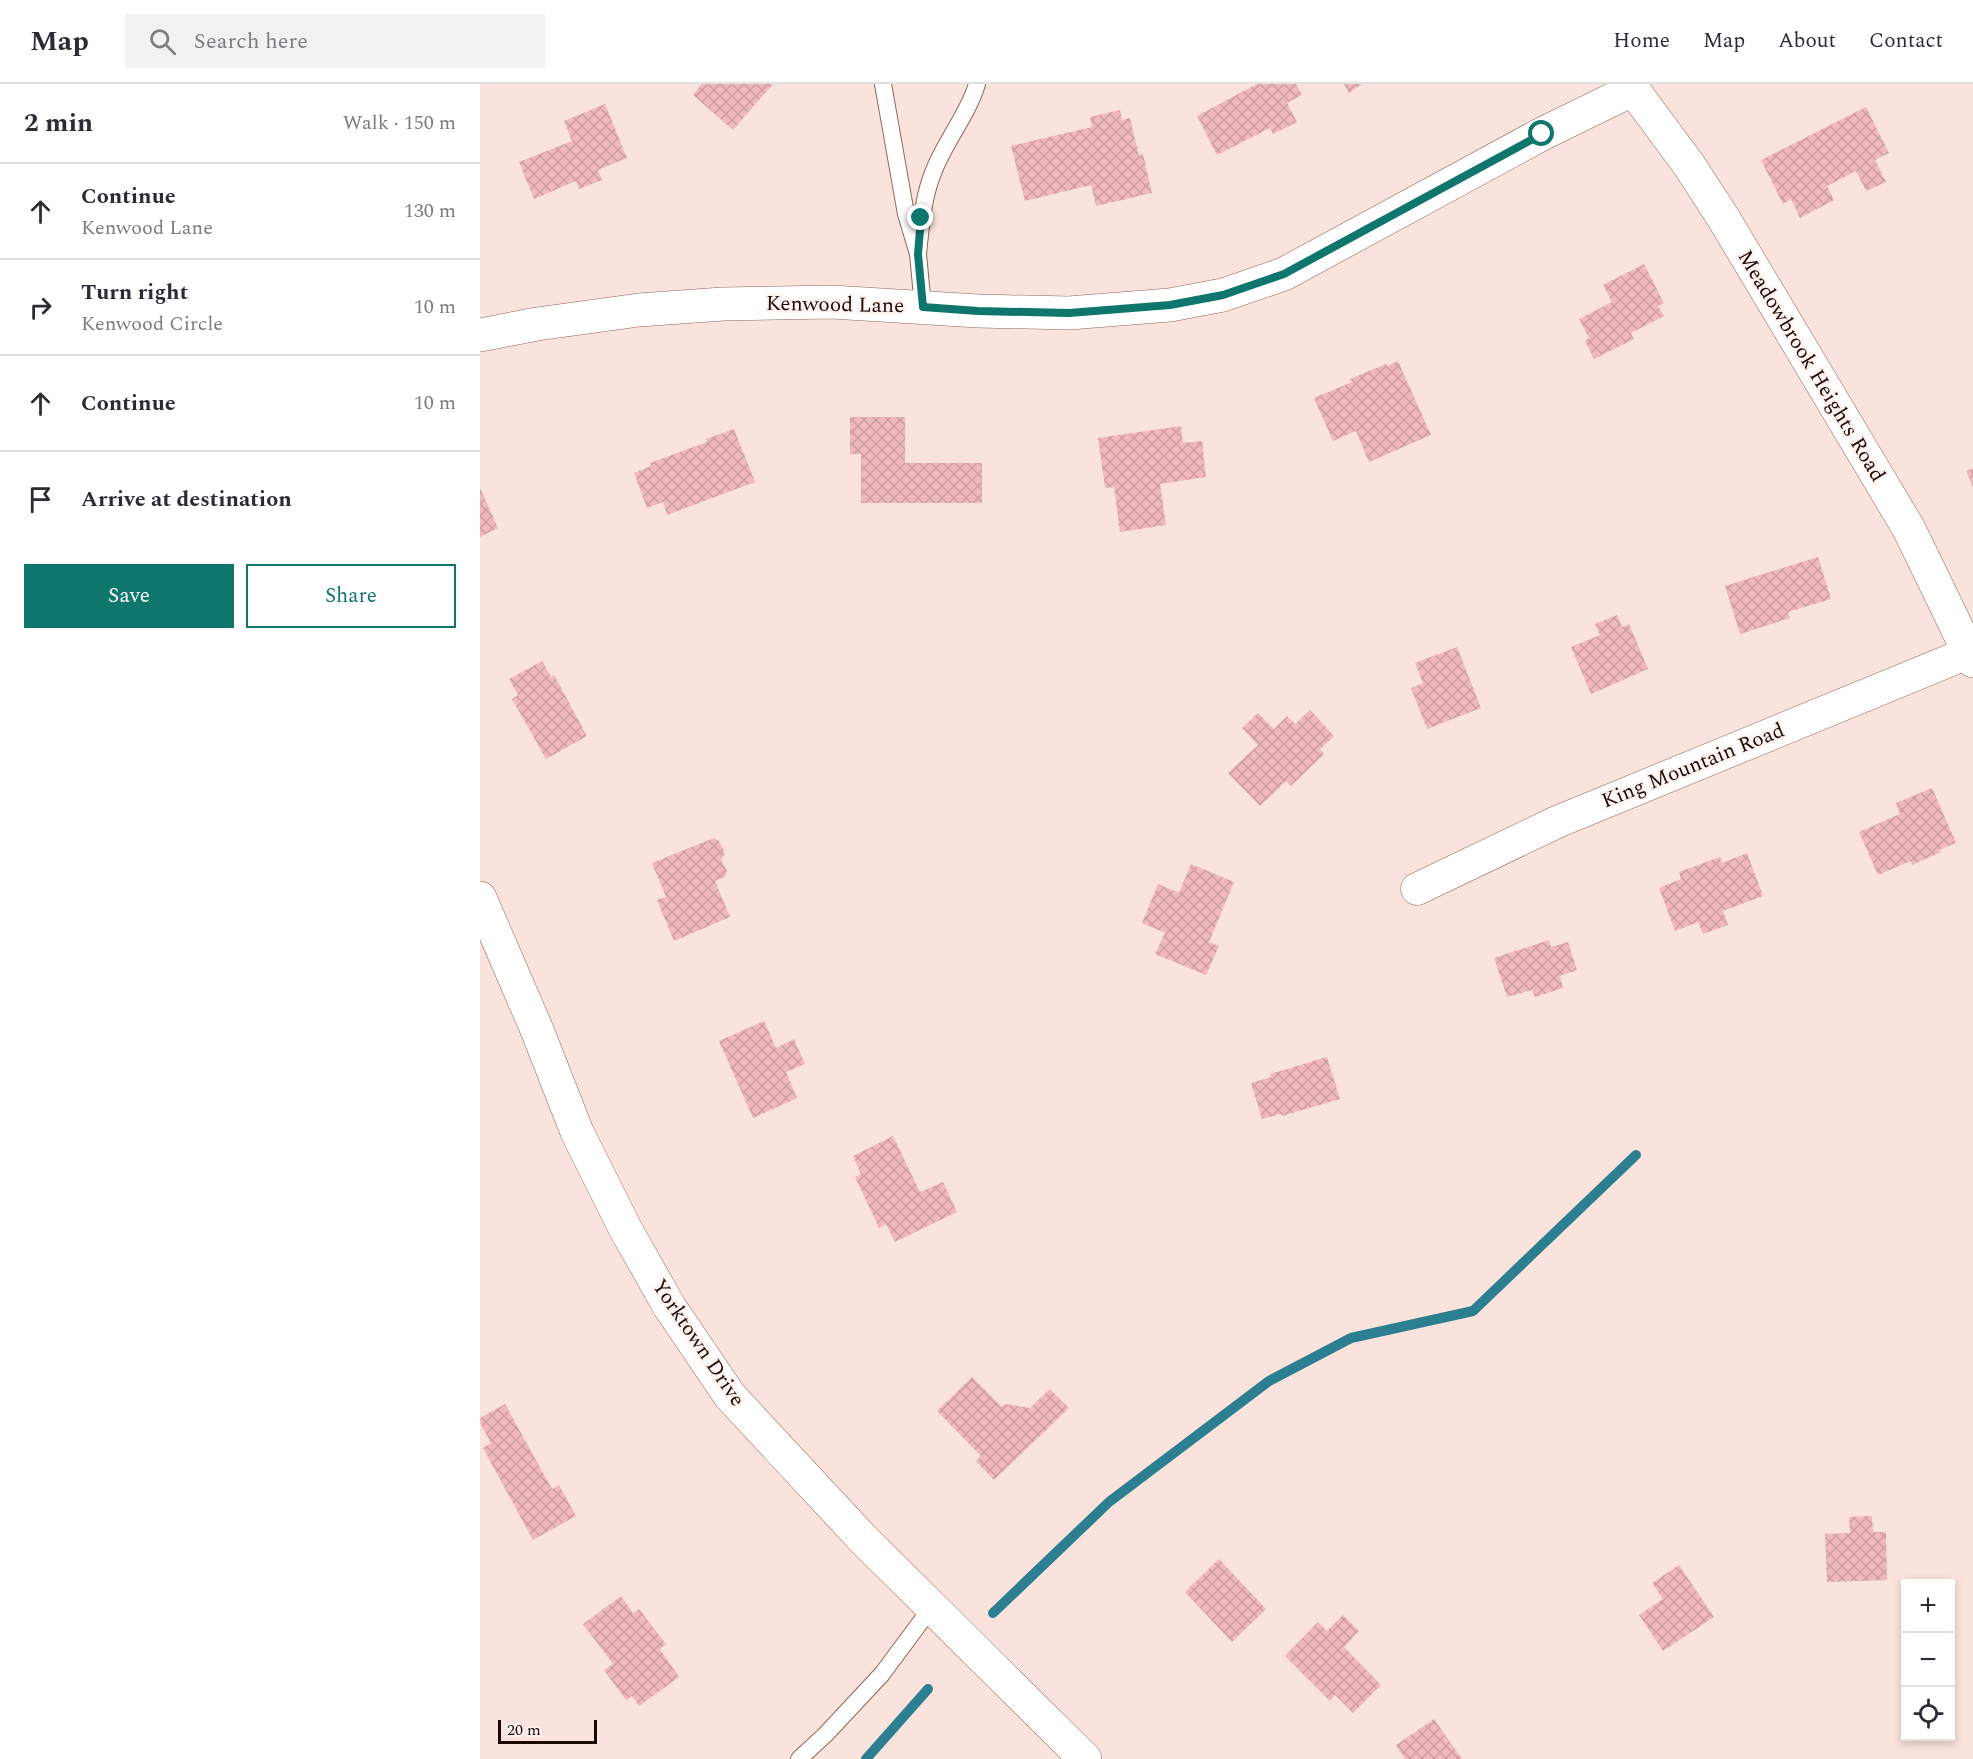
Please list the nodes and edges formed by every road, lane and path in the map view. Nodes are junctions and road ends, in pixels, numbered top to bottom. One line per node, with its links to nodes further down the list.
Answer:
1 (882, 84): 4 (lane)
2 (977, 84): 4 (lane)
3 (1636, 86): 5 (street, Kenwood Lane); 7 (street, Meadowbrook Heights Road)
4 (918, 254): 5 (lane)
5 (923, 307): 6 (street, Kenwood Lane)
6 (480, 335)
7 (1972, 655): 8 (street, King Mountain Road)
8 (1417, 888)
9 (480, 898): 10 (street, Yorktown Drive)
10 (931, 1608): 11 (lane); 12 (street, Yorktown Drive)
11 (799, 1759)
12 (1085, 1759)

